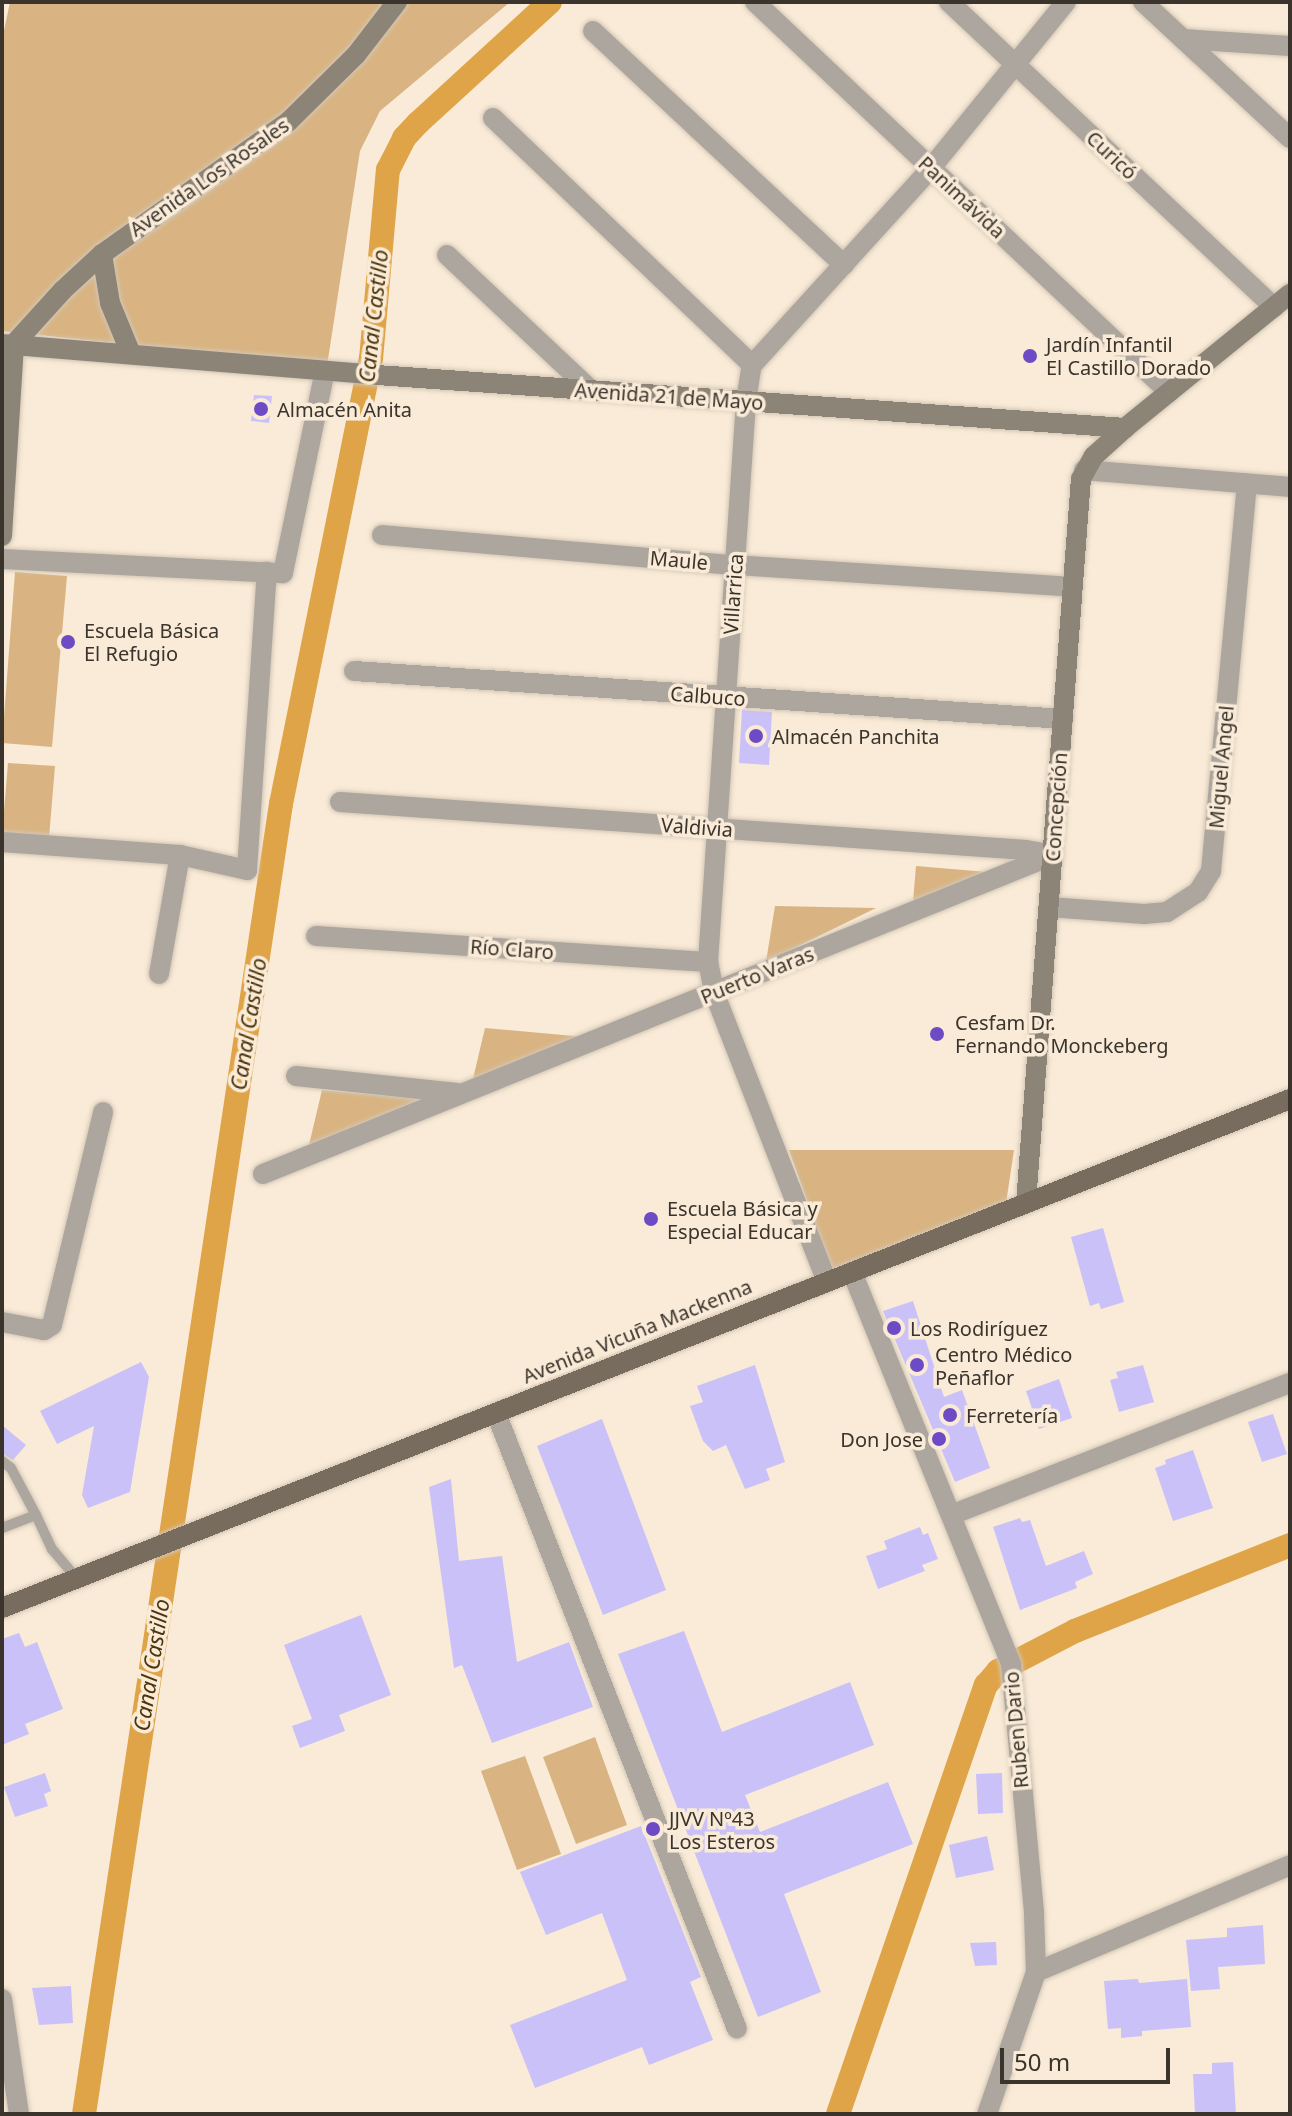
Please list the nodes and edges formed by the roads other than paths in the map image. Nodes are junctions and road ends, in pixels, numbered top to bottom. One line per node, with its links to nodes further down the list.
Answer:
1 (397, 2): 13 (street, Avenida Los Rosales)
2 (755, 2): 12 (street, Panimávida)
3 (949, 2): 9 (street, Curicó)
4 (1066, 2): 9 (street)
5 (1143, 2): 7 (street)
6 (593, 31): 15 (street)
7 (1183, 39): 8 (street); 11 (street)
8 (1290, 46)
9 (1015, 64): 12 (street); 16 (street, Curicó)
10 (493, 118): 19 (street)
11 (1290, 138)
12 (931, 168): 15 (street); 22 (street, Panimávida)
13 (102, 254): 17 (street, Avenida Los Rosales); 18 (street)
14 (447, 255): 21 (street)
15 (844, 265): 19 (street)
16 (1282, 301): 22 (street)
17 (8, 344): 18 (street, Avenida 21 de Mayo); 29 (street)
18 (131, 354): 20 (street, Avenida 21 de Mayo)
19 (752, 365): 23 (street, Villarrica)
20 (325, 371): 21 (street, Avenida 21 de Mayo); 32 (street)
21 (591, 390): 23 (street, Avenida 21 de Mayo)
22 (1169, 392): 24 (street)
23 (746, 401): 24 (street, Avenida 21 de Mayo); 31 (street, Villarrica)
24 (1125, 428): 25 (street)
25 (1084, 470): 26 (street); 33 (street, Concepción)
26 (1247, 484): 27 (street); 42 (street, Miguel Angel)
27 (1290, 487)
28 (382, 535): 31 (street, Maule)
29 (2, 536)
30 (2, 559): 32 (street)
31 (735, 565): 33 (street, Maule); 35 (street, Villarrica)
32 (275, 572): 40 (street)
33 (1071, 587): 36 (street, Concepción)
34 (354, 671): 35 (street, Calbuco)
35 (726, 697): 36 (street, Calbuco); 38 (street, Villarrica)
36 (1063, 719): 41 (street, Concepción)
37 (340, 802): 38 (street, Valdivia)
38 (717, 828): 41 (street, Valdivia); 44 (street, Villarrica)
39 (2, 842): 40 (street)
40 (180, 855): 45 (street)
41 (1053, 855): 42 (street, Concepción); 46 (street, Puerto Varas)
42 (1049, 907): 52 (street, Concepción)
43 (316, 936): 44 (street, Río Claro)
44 (708, 962): 46 (street, Villarrica)
45 (159, 974)
46 (714, 992): 48 (street, Puerto Varas); 54 (street, Villarrica)
47 (296, 1076): 48 (street, Puerto Varas)
48 (461, 1094): 51 (street, Puerto Varas)
49 (1290, 1099): 52 (main road, Avenida Vicuña Mackenna)
50 (103, 1112): 55 (street)
51 (263, 1174)
52 (1026, 1203): 53 (main road, Avenida Vicuña Mackenna)
53 (852, 1272): 54 (main road, Avenida Vicuña Mackenna); 60 (street, Ruben Dario)
54 (827, 1282): 57 (main road, Avenida Vicuña Mackenna)
55 (2, 1322)
56 (1290, 1383): 60 (street)
57 (496, 1413): 62 (main road, Avenida Vicuña Mackenna); 67 (street)
58 (2, 1461): 59 (lane)
59 (36, 1515): 61 (lane); 62 (lane)
60 (951, 1515): 65 (street, Ruben Dario)
61 (2, 1528)
62 (76, 1578): 63 (main road, Avenida Vicuña Mackenna)
63 (2, 1608)
64 (1290, 1865): 65 (street)
65 (1036, 1972): 69 (street, Ruben Dario)
66 (2, 1999): 68 (street)
67 (737, 2029)
68 (19, 2114)
69 (987, 2114)

